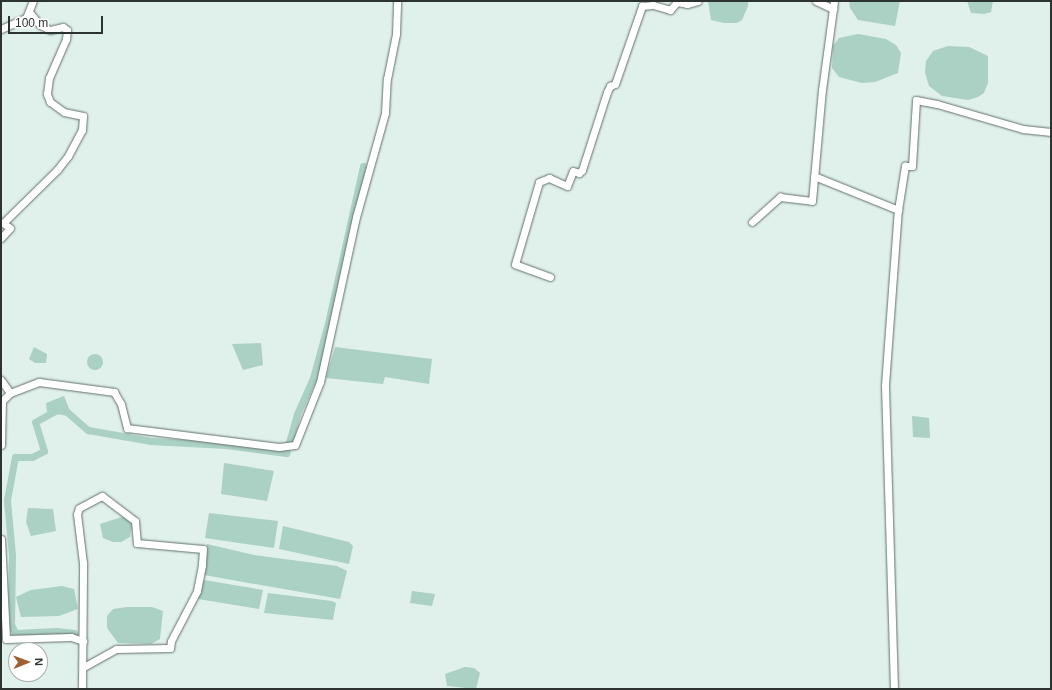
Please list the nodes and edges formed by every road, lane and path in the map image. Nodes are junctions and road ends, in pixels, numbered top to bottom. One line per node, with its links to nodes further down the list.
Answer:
1 (33, 1): 7 (street)
2 (397, 1): 16 (street)
3 (698, 1): 14 (street)
4 (816, 1): 6 (street)
5 (834, 1): 6 (street)
6 (833, 9): 10 (street)
7 (29, 12): 8 (street); 13 (street)
8 (1, 29)
9 (1051, 132): 11 (street)
10 (814, 176): 11 (street); 12 (street)
11 (898, 210): 23 (street)
12 (752, 222)
13 (1, 238)
14 (550, 277)
15 (1, 380): 16 (street)
16 (10, 393): 17 (street)
17 (1, 445)
18 (1, 540): 19 (street)
19 (2, 598): 20 (street)
20 (83, 641): 21 (street); 21 (street)
21 (84, 667): 22 (street)
22 (82, 689)
23 (894, 689)

